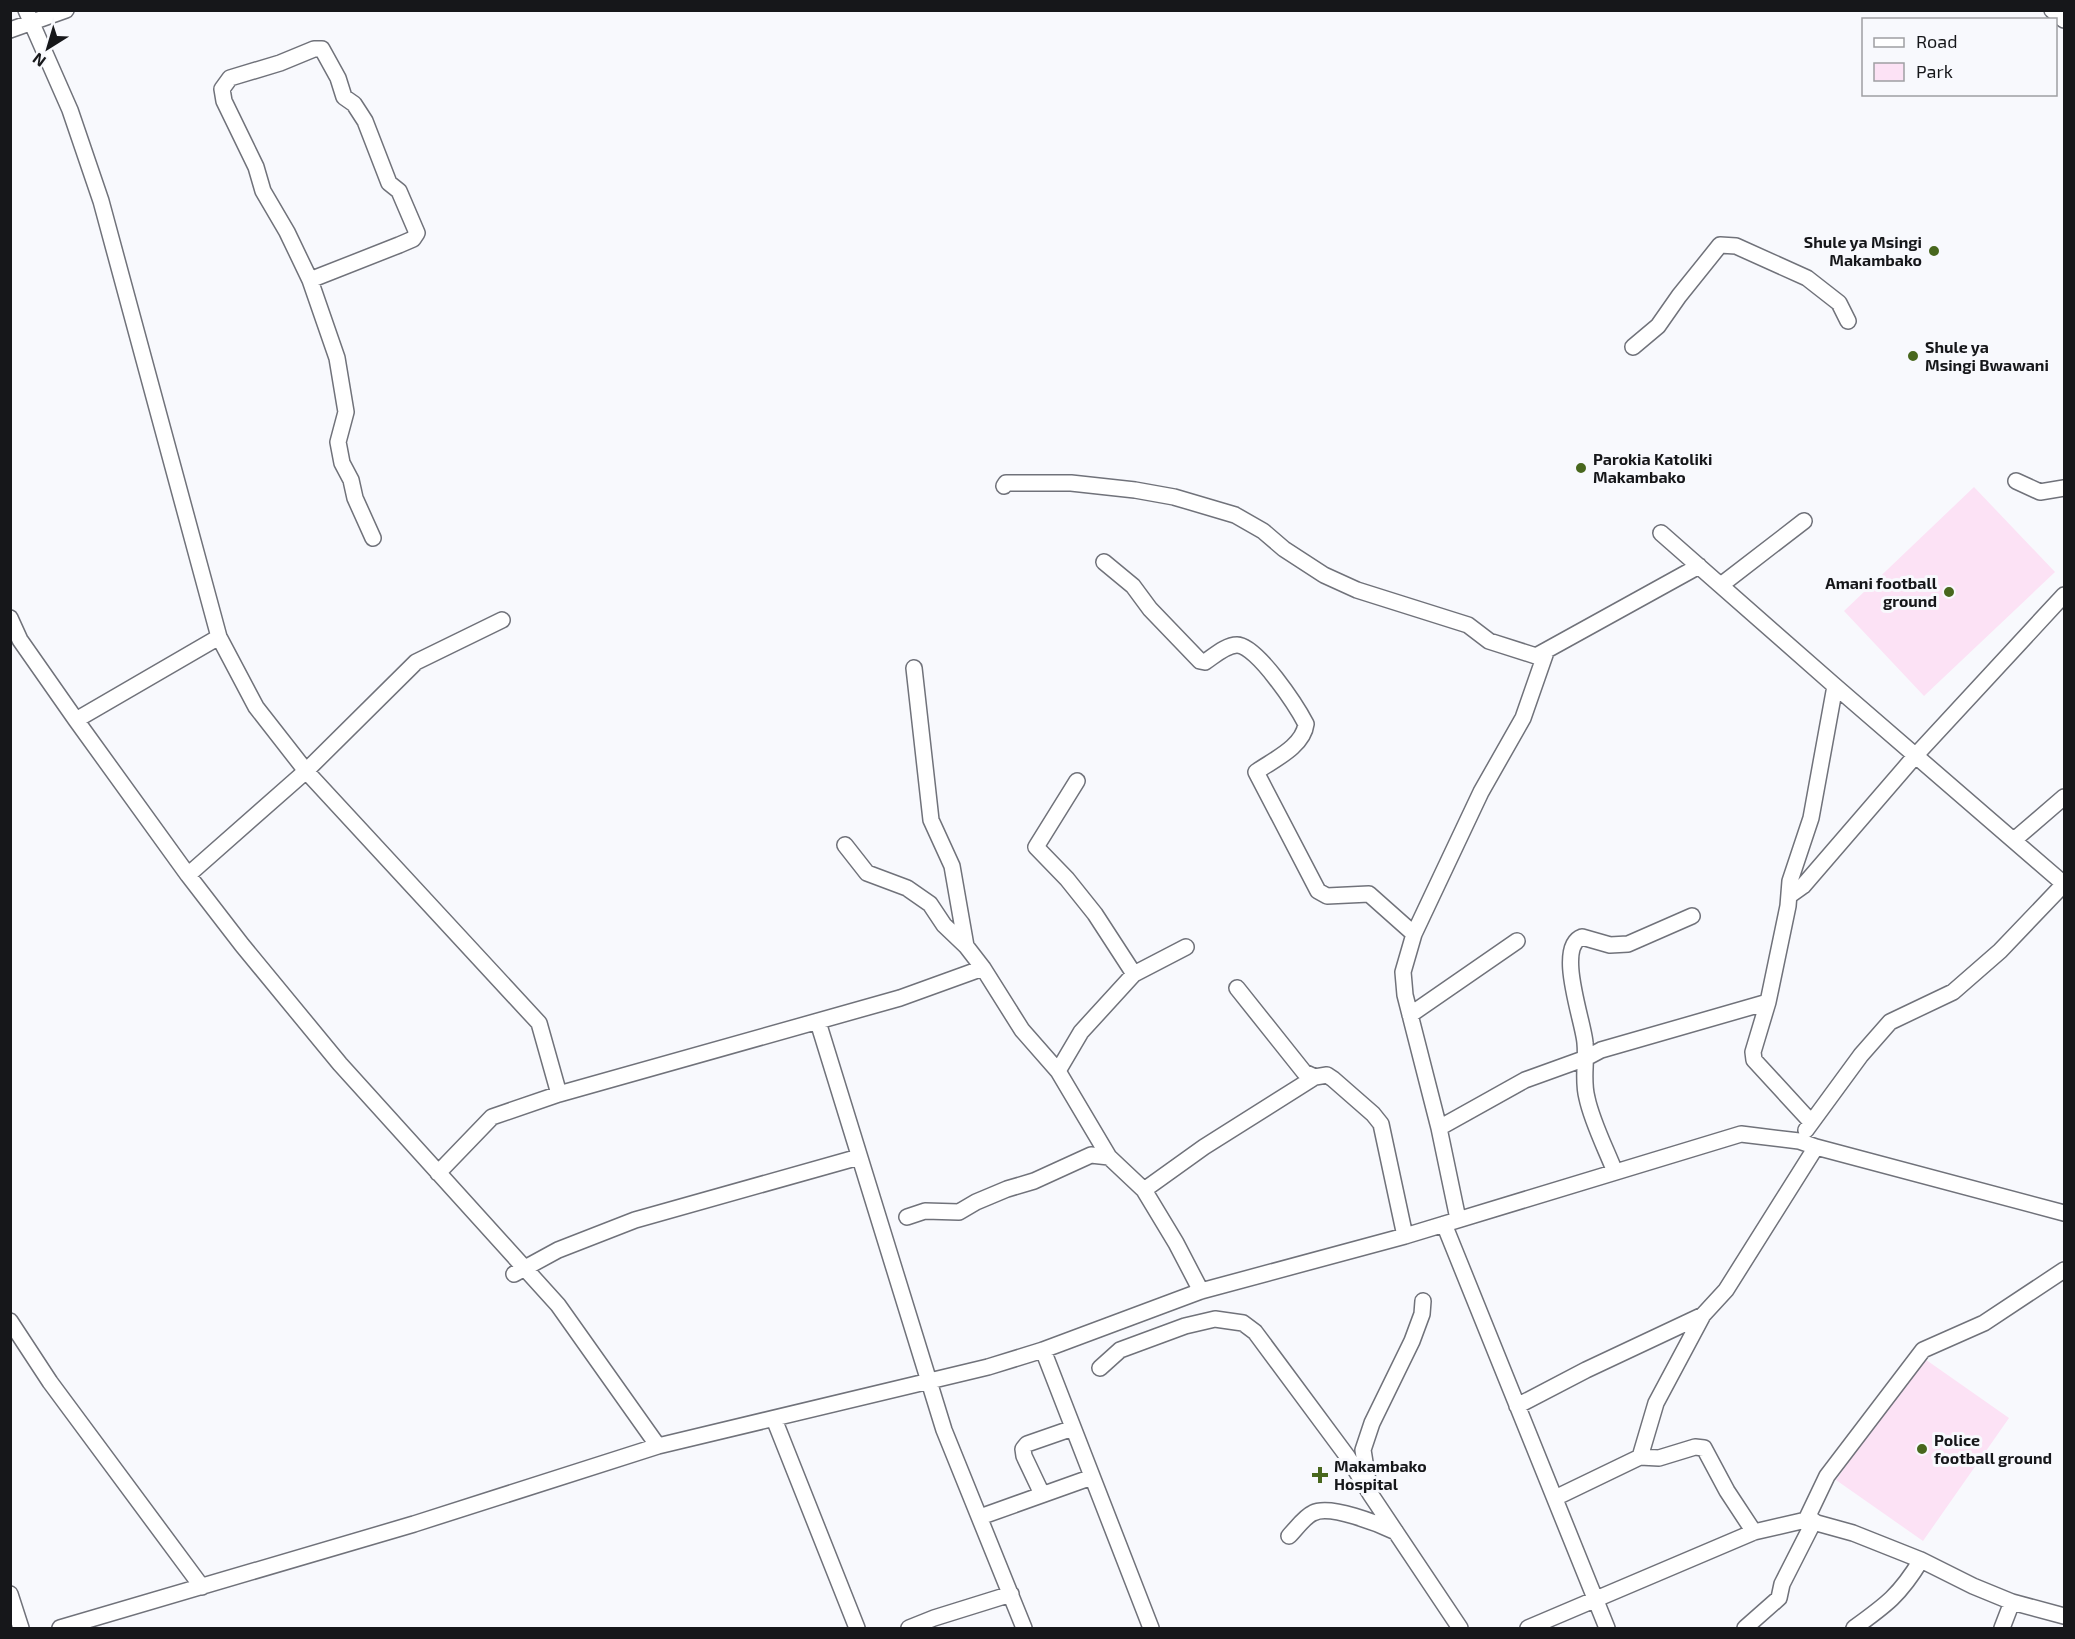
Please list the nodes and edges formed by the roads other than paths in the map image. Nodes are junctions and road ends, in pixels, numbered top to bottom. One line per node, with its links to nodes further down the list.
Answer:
1 (66, 10): 3 (street)
2 (2052, 10): 4 (street)
3 (28, 17): 5 (street); 21 (street)
4 (2064, 20)
5 (10, 30)
6 (310, 280): 6 (street); 14 (street)
7 (1848, 321): 8 (street)
8 (1633, 347)
9 (2016, 481): 11 (street)
10 (1004, 486): 22 (street)
11 (2064, 488)
12 (1804, 521): 17 (street)
13 (1661, 532): 16 (street)
14 (373, 538)
15 (1104, 562): 36 (street)
16 (1699, 566): 17 (street); 22 (street)
17 (1720, 585): 24 (street)
18 (2064, 595): 26 (street)
19 (10, 618): 25 (street)
20 (502, 620): 27 (street)
21 (219, 637): 25 (street); 27 (street)
22 (1546, 652): 36 (street)
23 (914, 668): 38 (street)
24 (1834, 686): 26 (street); 34 (street)
25 (76, 720): 32 (street)
26 (1916, 755): 30 (street); 34 (street)
27 (306, 771): 32 (street); 49 (street)
28 (1077, 781): 41 (street)
29 (2064, 798): 30 (street)
30 (2014, 840): 33 (street)
31 (845, 845): 38 (street)
32 (188, 875): 57 (street)
33 (2064, 884): 50 (street)
34 (1789, 896): 43 (street)
35 (1692, 916): 46 (street)
36 (1414, 934): 44 (street)
37 (1517, 941): 44 (street)
38 (966, 946): 40 (street)
39 (1186, 947): 41 (street)
40 (983, 968): 45 (street); 47 (street)
41 (1134, 974): 47 (street)
42 (1237, 988): 48 (street)
43 (1768, 1002): 46 (street); 50 (street)
44 (1410, 1015): 51 (street)
45 (818, 1022): 49 (street); 54 (street)
46 (1586, 1058): 51 (street); 56 (street)
47 (1058, 1071): 55 (street)
48 (1315, 1077): 58 (street); 62 (street)
49 (559, 1094): 57 (street)
50 (1811, 1122): 52 (street)
51 (1439, 1128): 61 (street)
52 (1799, 1141): 53 (street); 56 (street)
53 (1816, 1147): 59 (street); 67 (street)
54 (859, 1157): 64 (street); 71 (street)
55 (1109, 1158): 58 (street); 60 (street)
56 (1615, 1172): 61 (street)
57 (438, 1173): 64 (street)
58 (1144, 1190): 65 (street)
59 (2064, 1213)
60 (907, 1217)
61 (1451, 1222): 62 (street); 72 (street)
62 (1405, 1236): 65 (street)
63 (2064, 1270): 82 (street)
64 (519, 1271): 75 (street)
65 (1201, 1292): 69 (street)
66 (1423, 1301): 79 (street)
67 (1703, 1315): 72 (street); 76 (street)
68 (10, 1321): 87 (street)
69 (1043, 1350): 71 (street); 74 (street)
70 (1100, 1368): 79 (street)
71 (928, 1382): 73 (street); 81 (street)
72 (1517, 1406): 80 (street)
73 (774, 1419): 75 (street); 96 (street)
74 (1073, 1428): 77 (street); 78 (street)
75 (658, 1446): 87 (street)
76 (1640, 1456): 80 (street); 84 (street)
77 (1092, 1477): 78 (street); 99 (street)
78 (1042, 1494): 81 (street)
79 (1371, 1495): 83 (street)
80 (1555, 1498): 90 (street)
81 (980, 1517): 89 (street)
82 (1810, 1520): 84 (street); 86 (street); 102 (street)
83 (1396, 1532): 85 (street); 93 (street)
84 (1754, 1532): 90 (street)
85 (1289, 1536)
86 (1921, 1560): 91 (street); 103 (street)
87 (202, 1587): 95 (street)
88 (10, 1594): 94 (street)
89 (1011, 1594): 97 (street); 98 (street)
90 (1596, 1600): 100 (street); 101 (street)
91 (2012, 1602): 92 (street); 104 (street)
92 (2064, 1616)
93 (1460, 1628)
94 (21, 1629)
95 (60, 1629)
96 (857, 1629)
97 (909, 1629)
98 (1024, 1629)
99 (1151, 1629)
100 (1528, 1629)
101 (1607, 1629)
102 (1745, 1629)
103 (1854, 1629)
104 (2002, 1629)

